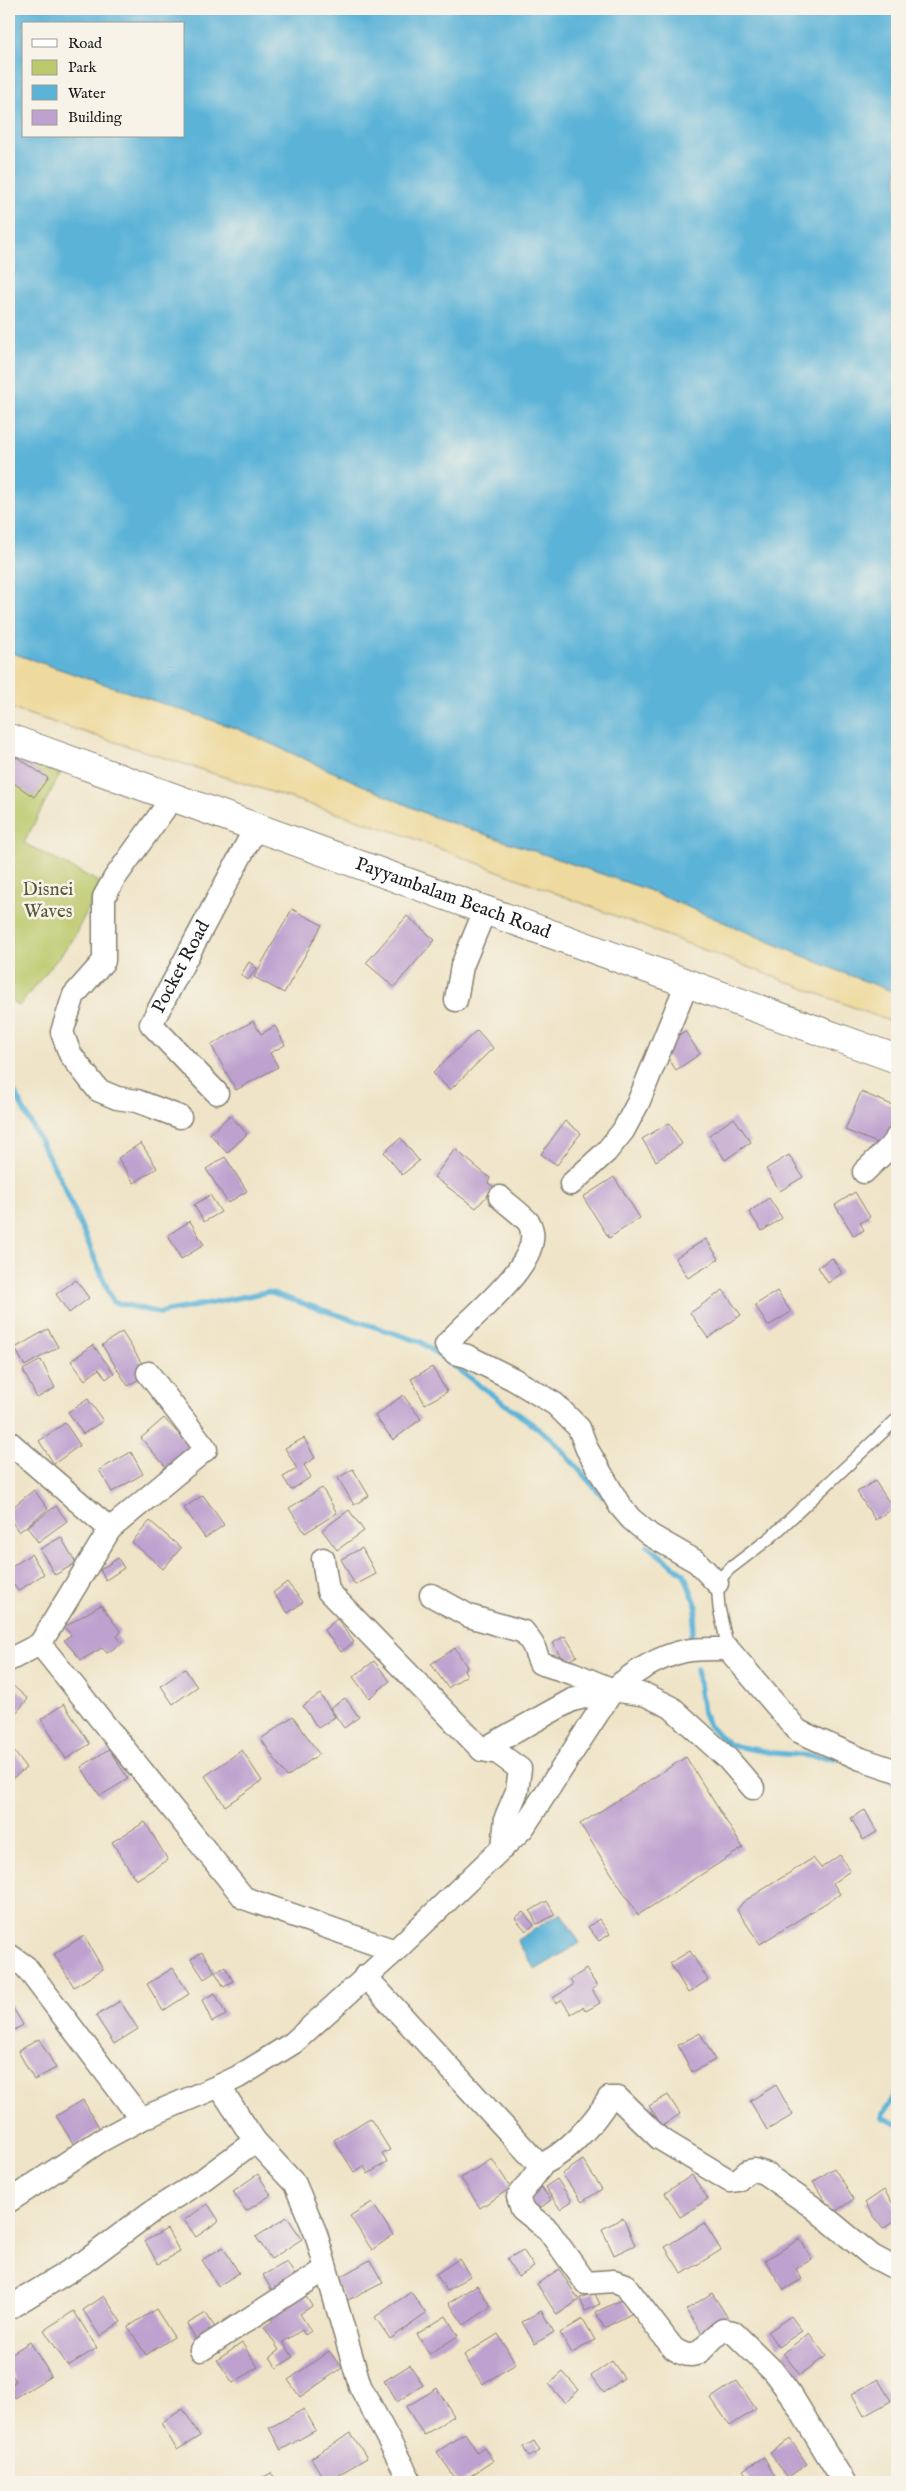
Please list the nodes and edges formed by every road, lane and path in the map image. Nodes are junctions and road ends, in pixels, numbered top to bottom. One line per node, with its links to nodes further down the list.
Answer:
1 (9, 738): 2 (main road, Payyambalam Beach Road)
2 (173, 797): 3 (main road, Payyambalam Beach Road); 9 (street)
3 (256, 827): 4 (main road, Payyambalam Beach Road); 8 (street, Pocket Road)
4 (485, 910): 5 (main road, Payyambalam Beach Road); 6 (street)
5 (687, 983): 7 (main road, Payyambalam Beach Road); 12 (street)
6 (456, 1000)
7 (897, 1059)
8 (217, 1093)
9 (180, 1117)
10 (897, 1137): 11 (street)
11 (864, 1172)
12 (571, 1184)
13 (500, 1197): 19 (street)
14 (148, 1373): 17 (street)
15 (897, 1419): 19 (lane)
16 (9, 1442): 17 (street)
17 (110, 1529): 21 (street)
18 (323, 1559): 25 (street)
19 (717, 1583): 22 (lane)
20 (430, 1594): 24 (street)
21 (40, 1644): 23 (street); 29 (street)
22 (728, 1648): 24 (street); 26 (street)
23 (9, 1660)
24 (613, 1690): 25 (street); 27 (street); 28 (street)
25 (482, 1750): 28 (street)
26 (897, 1771)
27 (753, 1788)
28 (503, 1848): 29 (street)
29 (395, 1952): 31 (street)
30 (9, 1955): 33 (street)
31 (365, 1976): 32 (street); 35 (street)
32 (219, 2086): 33 (street); 34 (street)
33 (141, 2119): 36 (street)
34 (255, 2141): 38 (street); 39 (street)
35 (539, 2165): 37 (street); 42 (street)
36 (9, 2201)
37 (897, 2264)
38 (326, 2269): 40 (street); 41 (street)
39 (9, 2308)
40 (202, 2350)
41 (411, 2482)
42 (844, 2482)

